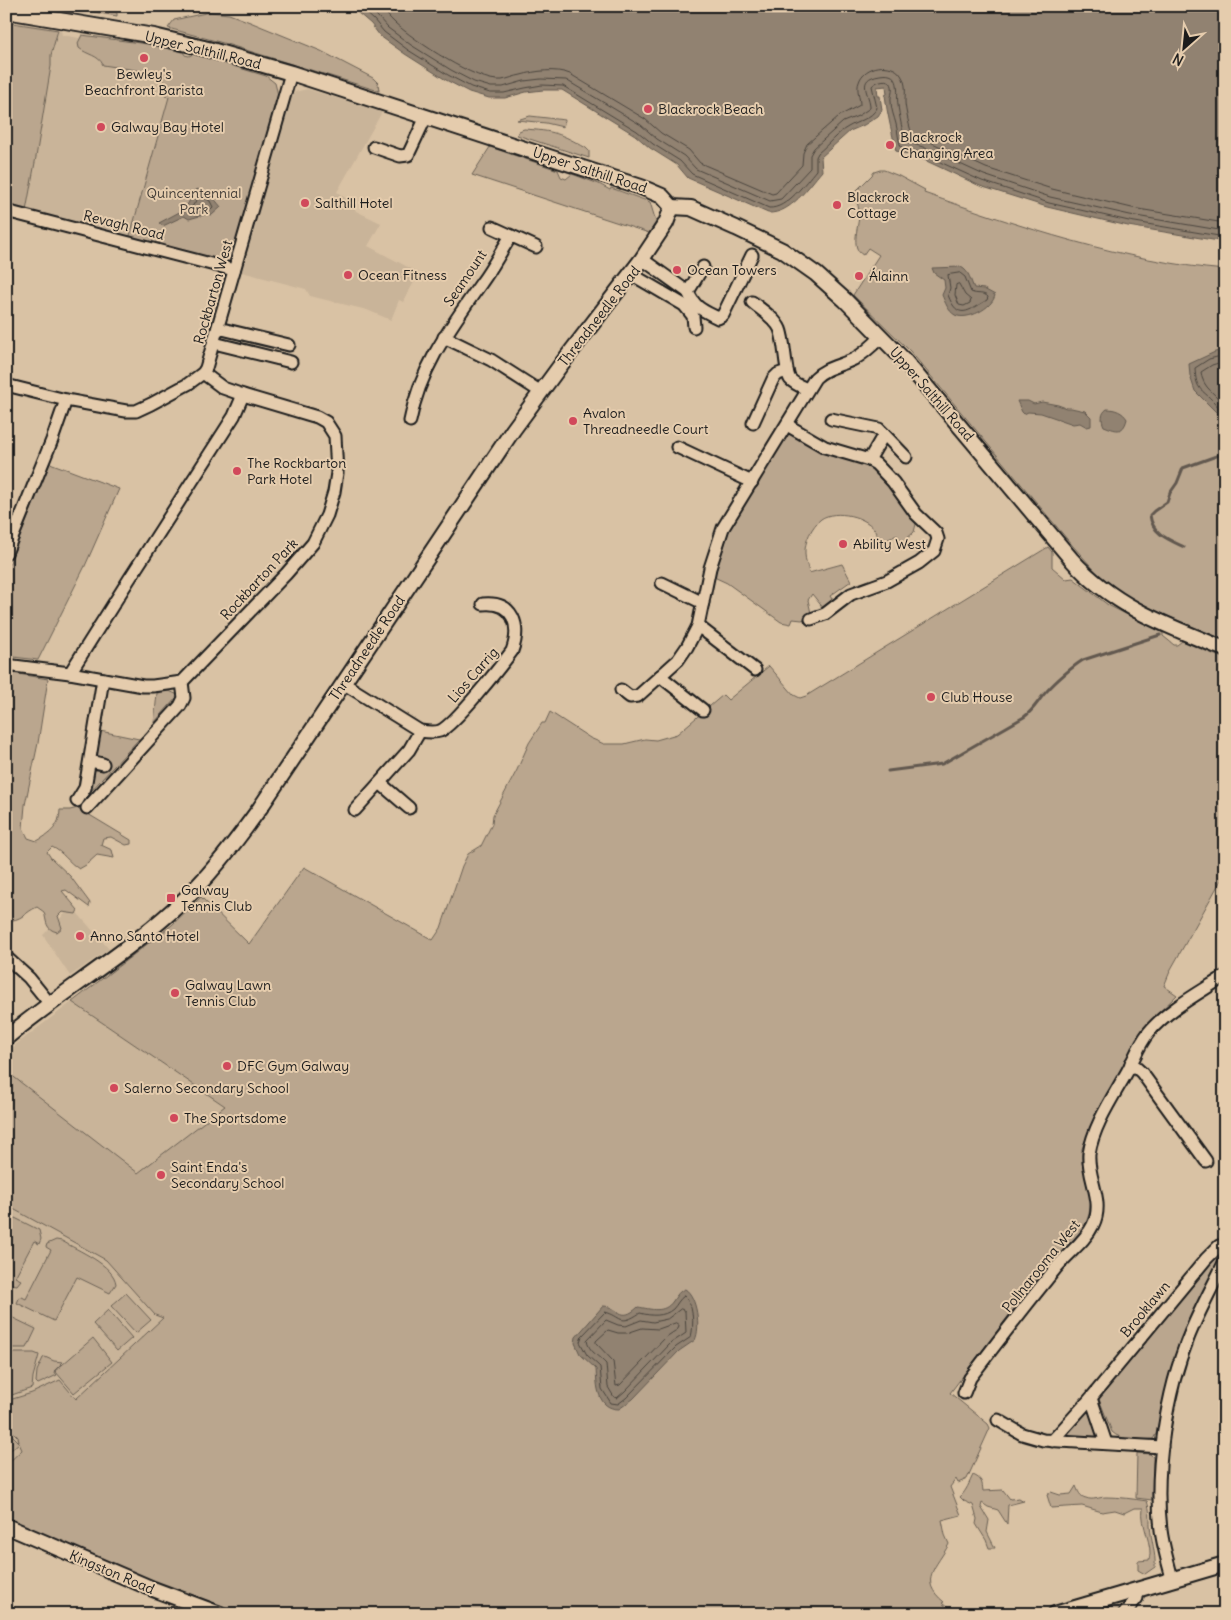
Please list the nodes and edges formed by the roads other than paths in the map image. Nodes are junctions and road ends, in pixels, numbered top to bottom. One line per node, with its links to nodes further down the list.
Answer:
1 (6, 11): 2 (main road, Upper Salthill Road)
2 (291, 73): 3 (main road, Upper Salthill Road); 13 (street, Rockbarton West)
3 (426, 117): 4 (street); 5 (main road, Upper Salthill Road)
4 (374, 147)
5 (672, 206): 11 (main road, Threadneedle Road); 20 (main road, Upper Salthill Road)
6 (6, 211): 13 (street, Revagh Road)
7 (492, 227): 8 (street)
8 (511, 236): 9 (street); 19 (street, Seamount)
9 (536, 247)
10 (752, 255): 15 (street)
11 (642, 259): 14 (main road, Threadneedle Road); 15 (street)
12 (703, 266): 15 (street)
13 (234, 270): 18 (street, Rockbarton West)
14 (631, 274): 17 (street); 28 (main road, Threadneedle Road)
15 (688, 292)
16 (752, 302): 24 (street)
17 (694, 327)
18 (218, 328): 21 (street, Rockbarton West); 22 (street)
19 (444, 337): 28 (street); 32 (street, Seamount)
20 (882, 337): 27 (street); 46 (main road, Upper Salthill Road)
21 (214, 343): 23 (street); 25 (street, Rockbarton West)
22 (288, 345)
23 (291, 362)
24 (787, 371): 27 (street); 33 (street)
25 (203, 373): 29 (street, Rockbarton Park); 30 (street)
26 (6, 386): 30 (street)
27 (807, 389): 34 (street)
28 (540, 392): 53 (main road, Threadneedle Road)
29 (243, 395): 49 (street); 52 (street, Rockbarton Park)
30 (66, 400): 40 (street)
31 (831, 419): 35 (street)
32 (410, 421)
33 (753, 423)
34 (787, 425): 38 (street); 39 (street)
35 (884, 434): 37 (street); 38 (street)
36 (677, 447): 39 (street)
37 (906, 457)
38 (869, 460): 44 (street)
39 (752, 482): 42 (street)
40 (6, 553)
41 (662, 583): 42 (street)
42 (703, 603): 45 (street)
43 (483, 604): 56 (street, Lios Carrig)
44 (811, 619)
45 (698, 626): 48 (street); 50 (street)
46 (1225, 649)
47 (6, 665): 49 (street)
48 (755, 670)
49 (70, 673): 51 (street)
50 (660, 676): 54 (street); 55 (street)
51 (103, 679): 52 (street); 57 (street)
52 (182, 682): 61 (street)
53 (343, 683): 56 (street); 66 (main road, Threadneedle Road)
54 (621, 690)
55 (703, 710)
56 (420, 731): 59 (street)
57 (90, 761): 58 (street); 60 (street)
58 (103, 764)
59 (380, 783): 62 (street); 63 (street)
60 (77, 801)
61 (87, 808)
62 (408, 808)
63 (355, 810)
64 (6, 957): 66 (street)
65 (1225, 976): 68 (street, Pollnarooma West)
66 (50, 1004): 67 (main road, Threadneedle Road)
67 (6, 1038)
68 (1131, 1063): 69 (street); 72 (street, Pollnarooma West)
69 (1206, 1160)
70 (1225, 1245): 73 (street, Brooklawn)
71 (1225, 1261): 77 (street)
72 (964, 1393)
73 (1091, 1398): 75 (street, Brooklawn); 76 (street)
74 (998, 1420): 75 (street)
75 (1052, 1440): 76 (street)
76 (1106, 1443): 77 (street)
77 (1162, 1447): 80 (street)
78 (6, 1526): 82 (main road, Kingston Road)
79 (1225, 1564): 80 (main road)
80 (1172, 1578): 81 (main road)
81 (1138, 1589): 83 (main road); 84 (street)
82 (220, 1614)
83 (1055, 1614)
84 (1124, 1614)

